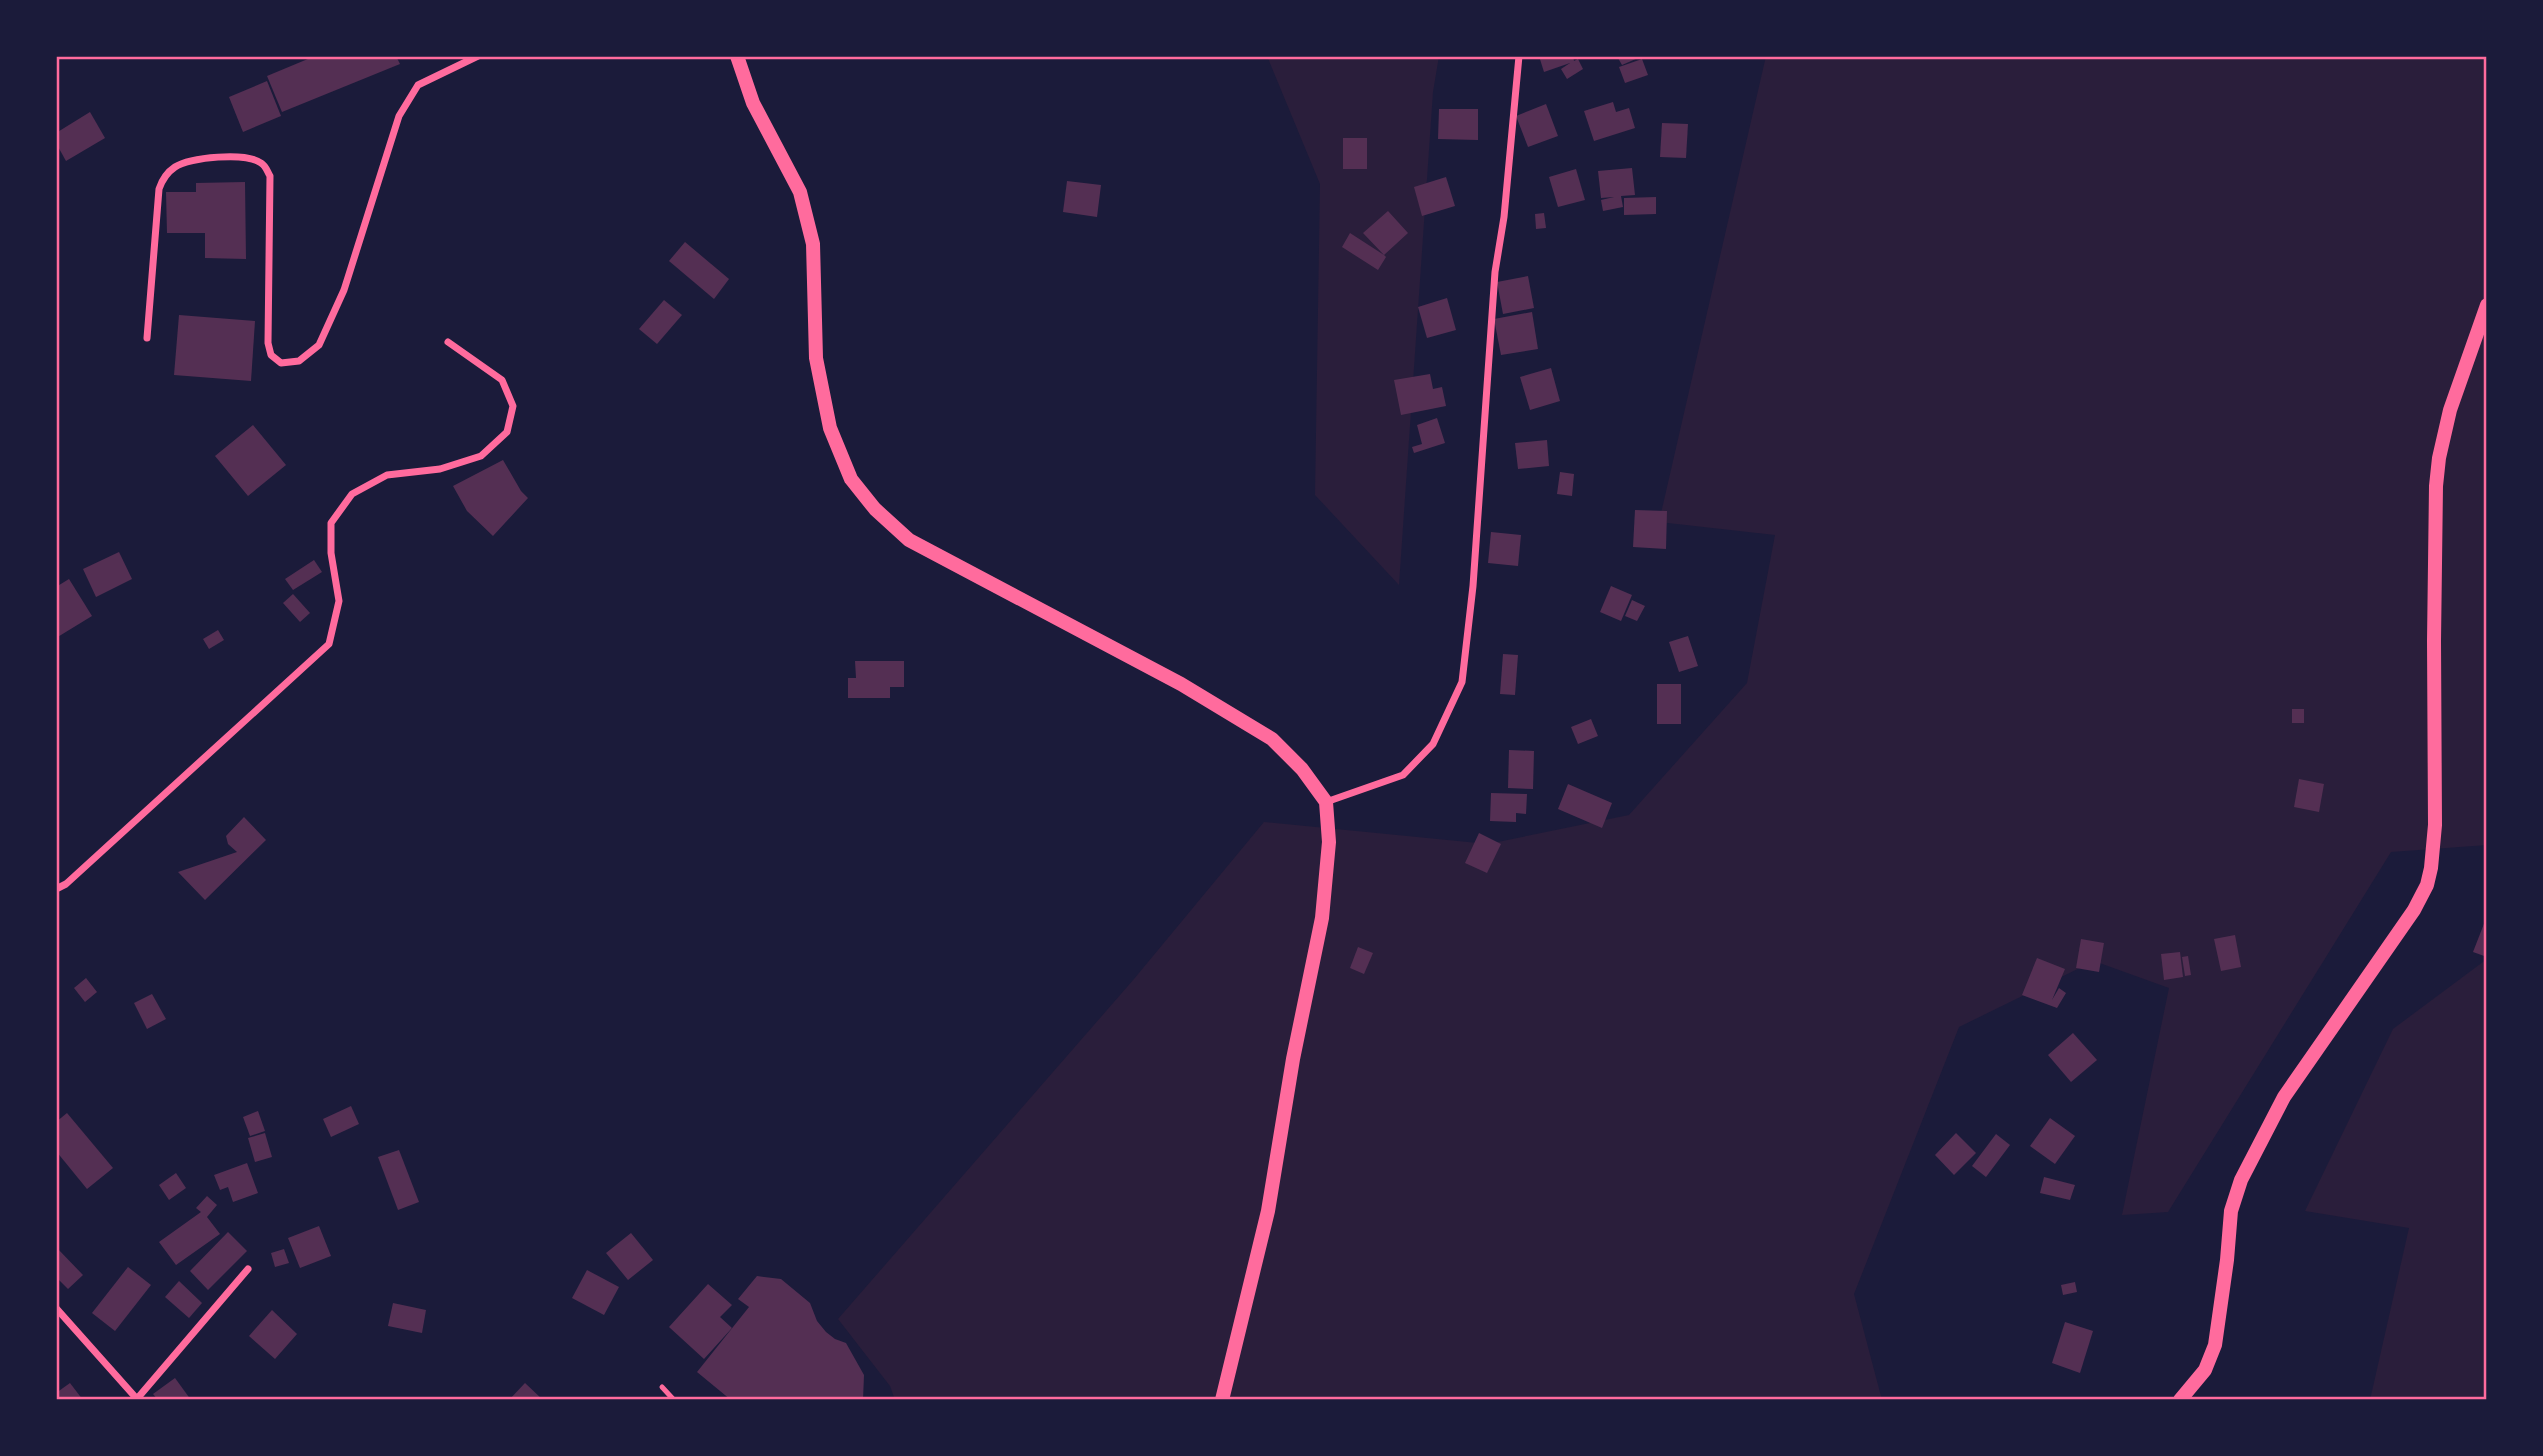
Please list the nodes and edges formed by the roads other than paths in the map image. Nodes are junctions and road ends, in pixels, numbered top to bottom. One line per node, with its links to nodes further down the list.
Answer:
1 (478, 56): 5 (street)
2 (737, 56): 7 (main road)
3 (1519, 56): 7 (street)
4 (2487, 305): 15 (main road)
5 (147, 338)
6 (449, 342): 8 (street)
7 (1325, 802): 14 (main road)
8 (56, 889)
9 (248, 1269): 12 (street)
10 (56, 1308): 12 (street)
11 (662, 1387): 13 (lane)
12 (137, 1399)
13 (674, 1400)
14 (1222, 1400)
15 (2180, 1400)

